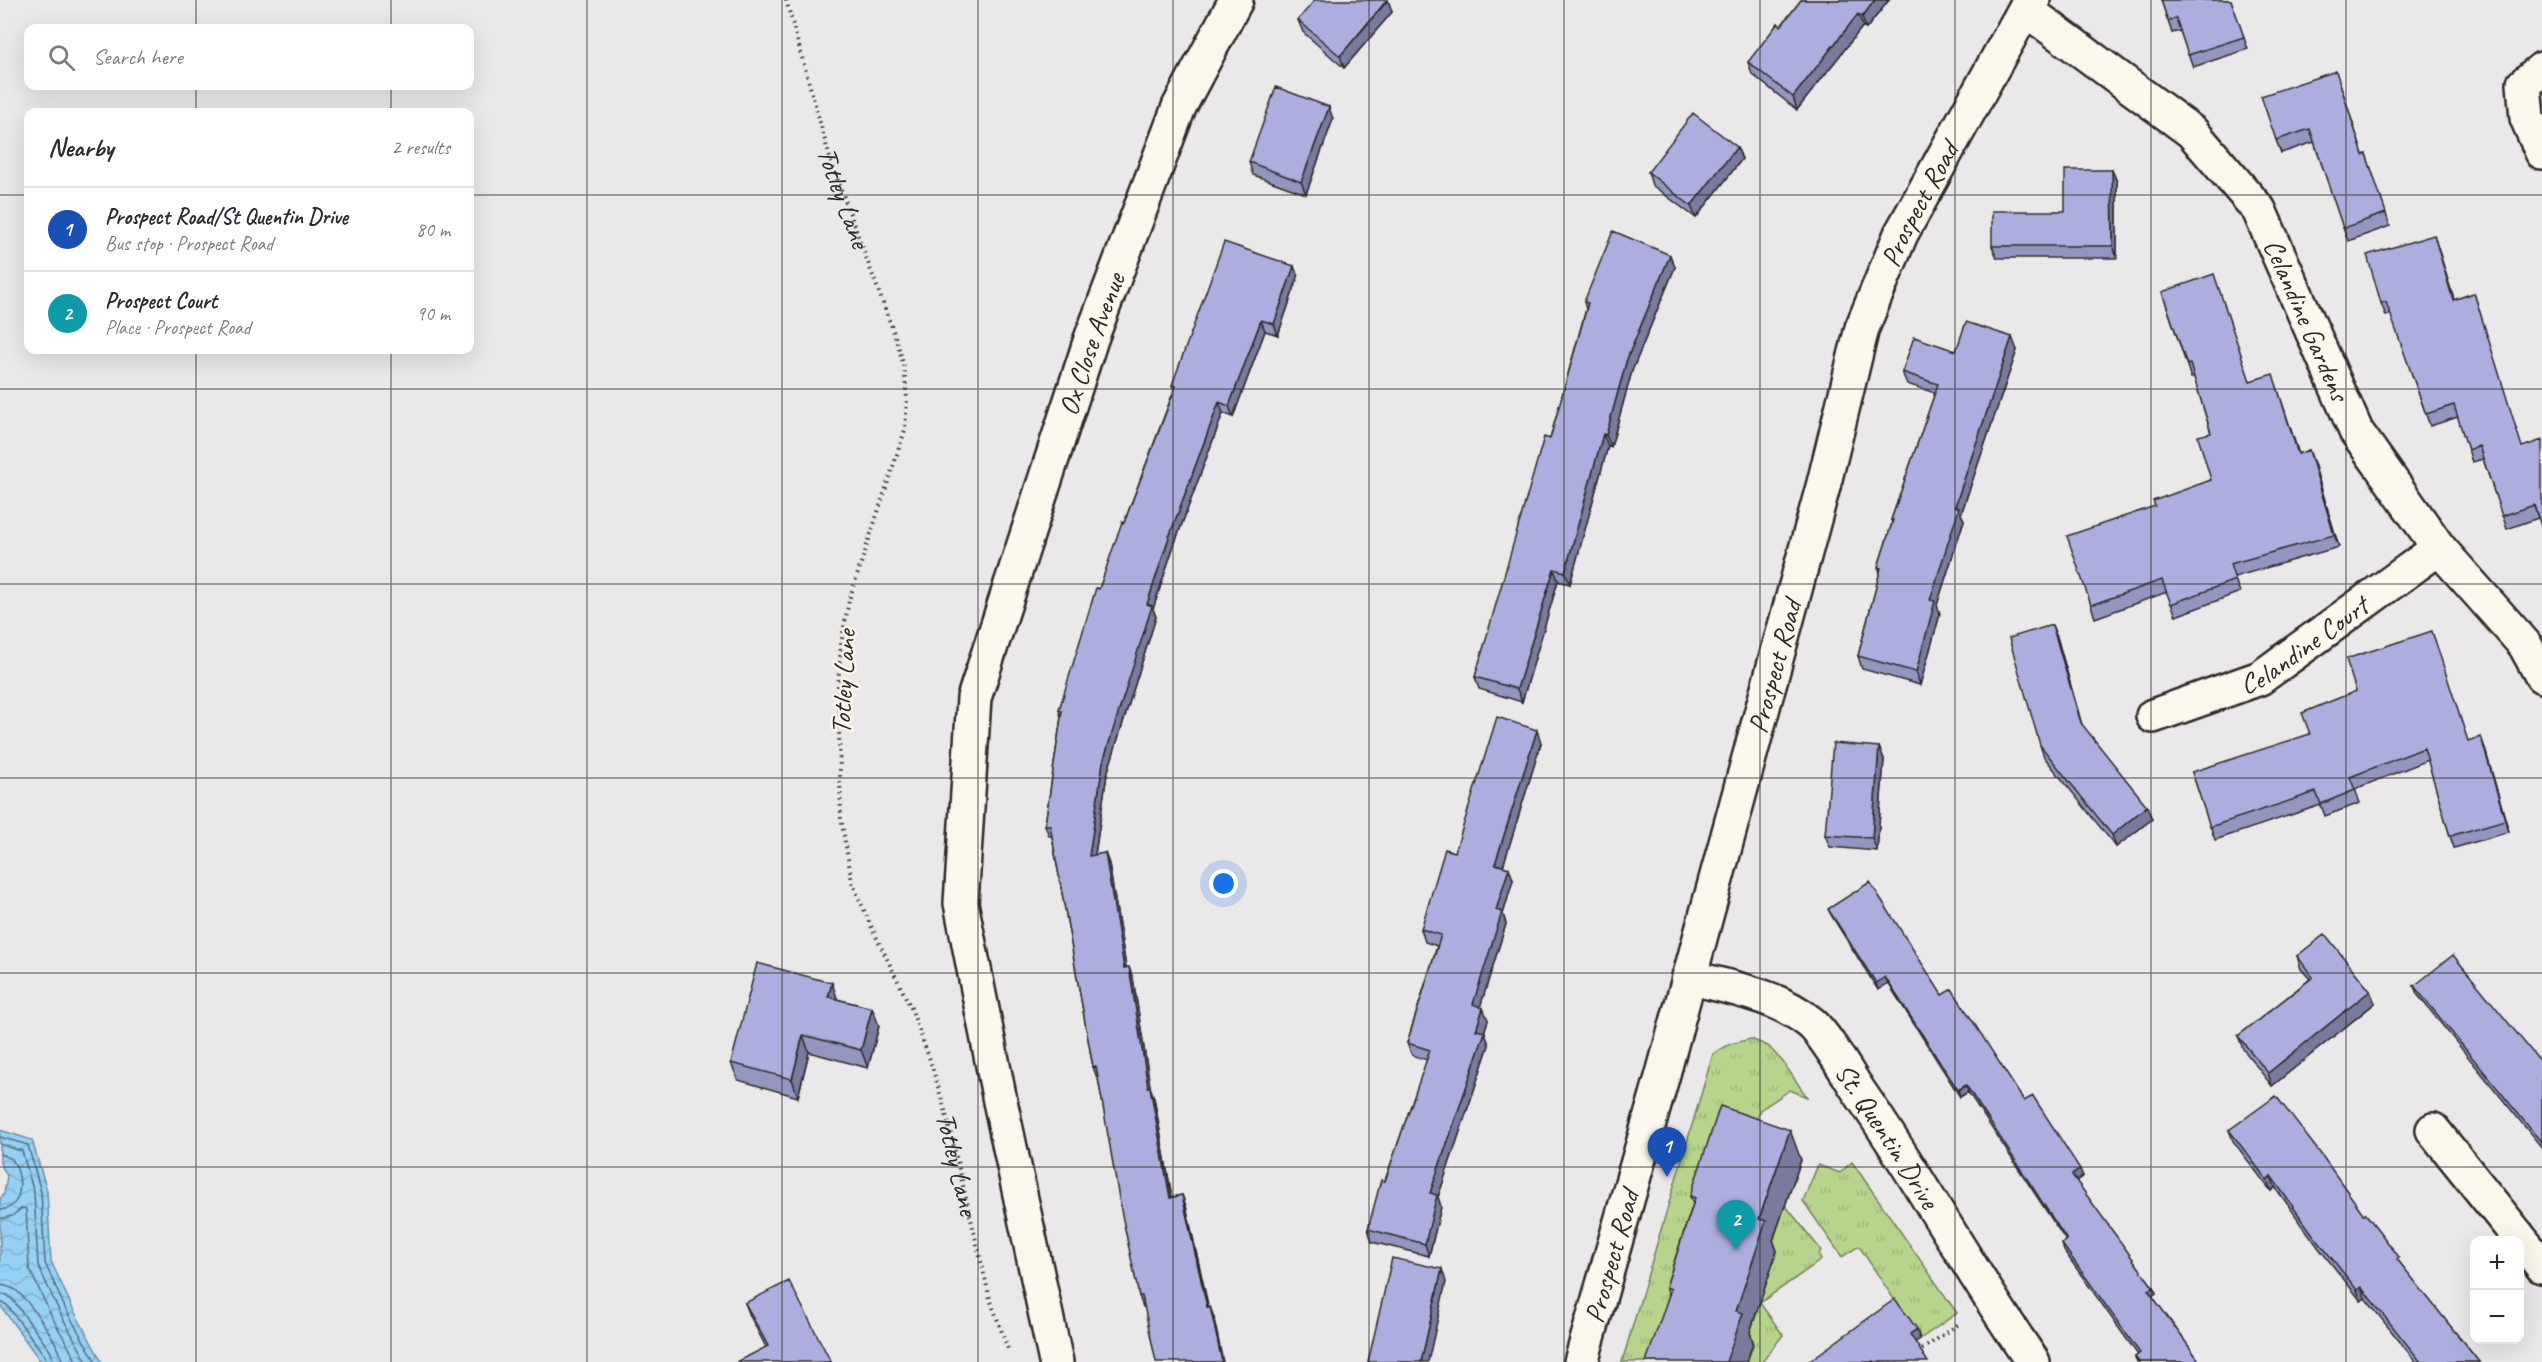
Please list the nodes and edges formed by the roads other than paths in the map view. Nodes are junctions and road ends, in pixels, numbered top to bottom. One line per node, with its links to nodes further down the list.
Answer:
1 (1236, 0): 7 (street, Ox Close Avenue)
2 (2029, 5): 5 (street, Celandine Gardens); 9 (street, Prospect Road)
3 (2542, 69): 4 (street)
4 (2542, 152)
5 (2439, 548): 6 (street, Celandine Gardens); 8 (street, Celandine Court)
6 (2542, 676)
7 (974, 698): 12 (street, Totley Lane)
8 (2153, 716)
9 (1689, 977): 13 (street, Prospect Road); 14 (street, St. Quentin Drive)
10 (2433, 1130): 11 (street)
11 (2542, 1266)
12 (1056, 1362)
13 (1581, 1362)
14 (2033, 1362)

